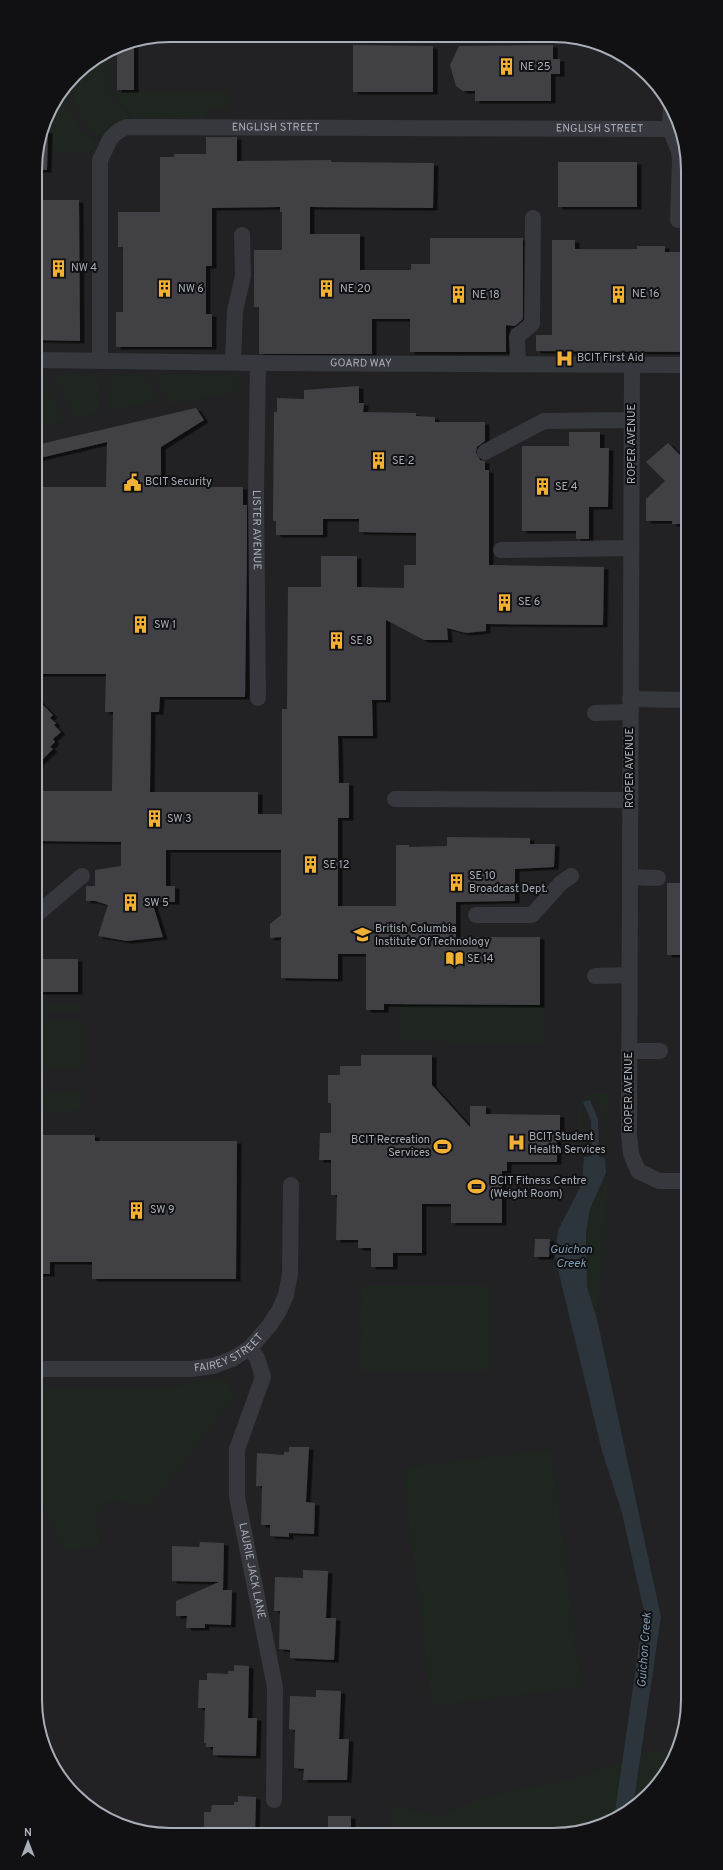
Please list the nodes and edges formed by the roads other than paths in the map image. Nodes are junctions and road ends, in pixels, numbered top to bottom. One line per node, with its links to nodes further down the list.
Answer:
1 (670, 119): 2 (street)
2 (670, 128): 4 (street); 7 (street, ENGLISH STREET)
3 (533, 218): 10 (street)
4 (681, 220)
5 (242, 235): 8 (street)
6 (42, 360): 7 (street, GOARD WAY)
7 (100, 361): 8 (street, GOARD WAY)
8 (233, 362): 9 (street, GOARD WAY)
9 (258, 363): 10 (street, GOARD WAY); 17 (street, LISTER AVENUE)
10 (518, 364): 11 (street, GOARD WAY)
11 (632, 365): 12 (street, GOARD WAY); 13 (street, ROPER AVENUE)
12 (681, 365)
13 (632, 420): 14 (street); 15 (street, ROPER AVENUE)
14 (485, 452)
15 (631, 548): 16 (street); 19 (street, ROPER AVENUE)
16 (501, 550)
17 (258, 698)
18 (681, 701): 19 (street)
19 (630, 706): 20 (street); 22 (street, ROPER AVENUE)
20 (595, 713)
21 (395, 799): 22 (street)
22 (630, 800): 25 (street, ROPER AVENUE)
23 (82, 876): 27 (street)
24 (571, 876): 28 (street)
25 (630, 877): 26 (street); 29 (street, ROPER AVENUE)
26 (658, 878)
27 (42, 910)
28 (476, 915)
29 (629, 975): 30 (street); 32 (street, ROPER AVENUE)
30 (596, 976)
31 (660, 1051): 32 (street)
32 (629, 1052): 33 (street, ROPER AVENUE)
33 (681, 1180)
34 (291, 1185): 35 (street, FAIREY STREET)
35 (250, 1348): 36 (street, FAIREY STREET); 37 (street, LAURIE JACK LANE)
36 (42, 1369)
37 (274, 1800)

